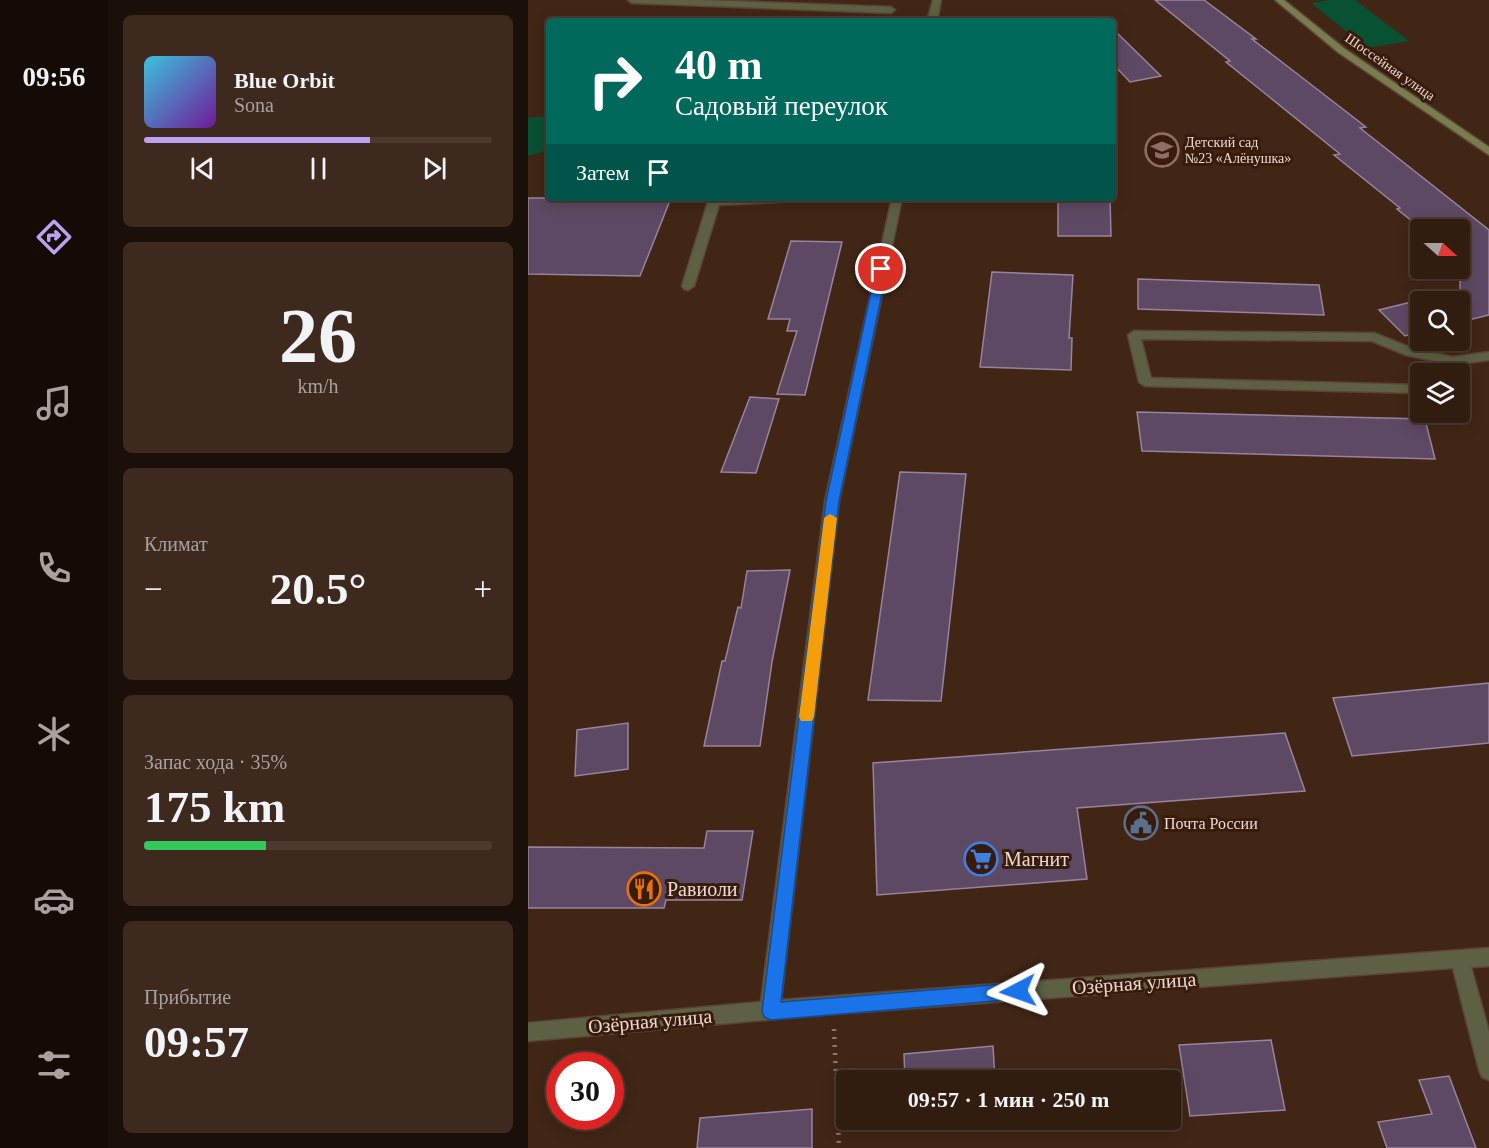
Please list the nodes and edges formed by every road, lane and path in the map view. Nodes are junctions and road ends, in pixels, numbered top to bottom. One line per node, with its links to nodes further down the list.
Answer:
1 (632, 0): 4 (street)
2 (937, 0): 5 (street)
3 (1279, 0): 6 (main road, Шоссейная улица)
4 (891, 10)
5 (933, 18)
6 (1489, 153)
7 (734, 201): 9 (street)
8 (896, 201): 17 (street)
9 (688, 286)
10 (1489, 356): 12 (street)
11 (1442, 363): 13 (street)
12 (1466, 363)
13 (1410, 389)
14 (1489, 957): 15 (street, Озёрная улица)
15 (1460, 960): 16 (street, Озёрная улица); 19 (street)
16 (833, 1005): 17 (street, Озёрная улица); 20 (path)
17 (771, 1011): 18 (street, Озёрная улица)
18 (528, 1032)
19 (1489, 1070)
20 (839, 1148)

